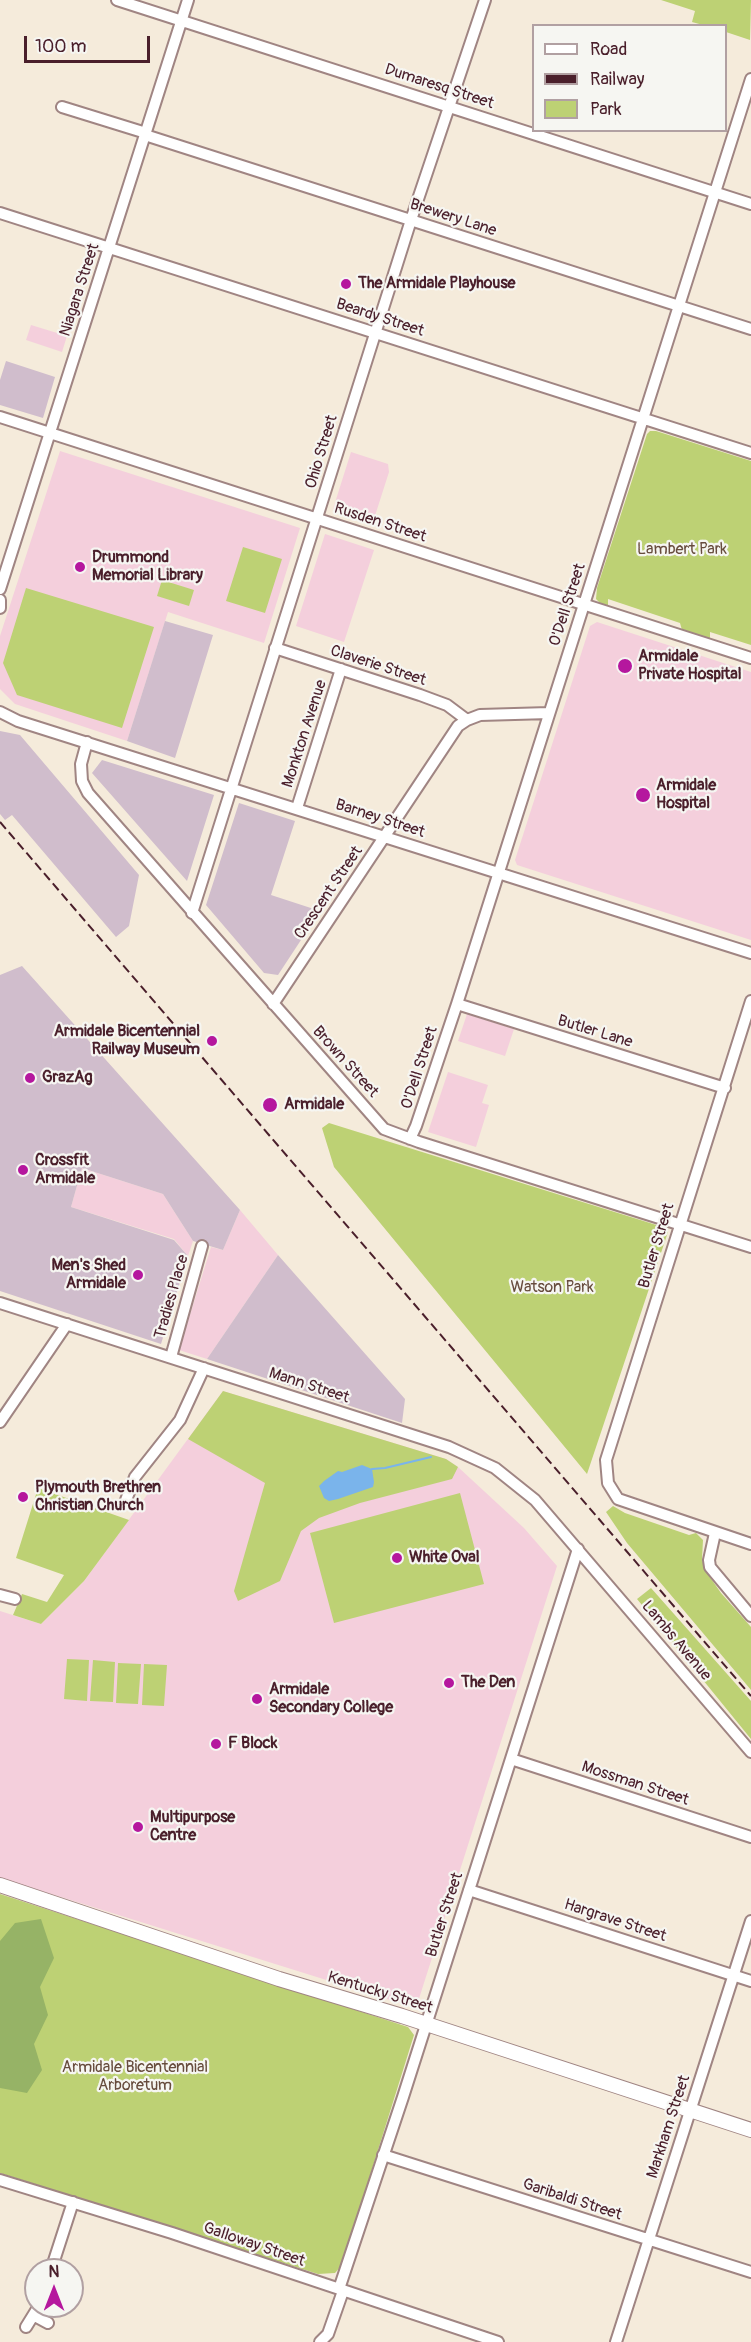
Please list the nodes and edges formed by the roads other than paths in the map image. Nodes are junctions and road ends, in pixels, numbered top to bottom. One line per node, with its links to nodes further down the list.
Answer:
1 (117, 0): 4 (street, Dumaresq Street)
2 (188, 0): 4 (street, Niagara Street)
3 (485, 0): 6 (street, Ohio Street)
4 (181, 21): 6 (street, Dumaresq Street); 8 (street, Niagara Street)
5 (751, 79): 9 (street, O'Dell Street)
6 (449, 106): 9 (street, Dumaresq Street); 12 (street, Ohio Street)
7 (62, 107): 8 (street, Brewery Lane)
8 (145, 134): 12 (street, Brewery Lane); 13 (street, Niagara Street)
9 (715, 193): 10 (street, Dumaresq Street); 14 (street, O'Dell Street)
10 (751, 204)
11 (0, 213): 13 (street, Beardy Street)
12 (411, 220): 14 (street, Brewery Lane); 16 (street, Ohio Street)
13 (110, 247): 16 (street, Beardy Street); 19 (street, Niagara Street)
14 (679, 306): 15 (street, Brewery Lane); 18 (street, O'Dell Street)
15 (751, 329)
16 (376, 333): 18 (street, Beardy Street); 21 (street, Ohio Street)
17 (0, 417): 19 (street, Rusden Street)
18 (644, 419): 20 (street, Beardy Street); 24 (street, O'Dell Street)
19 (51, 433): 21 (street, Rusden Street); 22 (street, Niagara Street)
20 (751, 453)
21 (317, 518): 24 (street, Rusden Street); 26 (street, Ohio Street)
22 (0, 589)
23 (0, 600): 25 (street)
24 (584, 604): 27 (street, Rusden Street); 30 (street, O'Dell Street)
25 (0, 608)
26 (275, 648): 28 (street, Claverie Street); 33 (street, Ohio Street)
27 (751, 658)
28 (341, 669): 31 (street, Claverie Street); 34 (street, Monkton Avenue)
29 (0, 712): 32 (street, Barney Street)
30 (549, 713): 31 (street); 36 (street, O'Dell Street)
31 (467, 720): 35 (street, Crescent Street)
32 (87, 742): 33 (street, Barney Street); 37 (street, Brown Street)
33 (231, 787): 34 (street, Barney Street); 37 (street, Ohio Street)
34 (297, 808): 35 (street, Barney Street)
35 (385, 836): 36 (street, Barney Street); 40 (street, Crescent Street)
36 (499, 873): 38 (street, Barney Street); 41 (street, O'Dell Street)
37 (192, 913): 40 (street, Brown Street)
38 (751, 953)
39 (751, 1001): 42 (street, Butler Street)
40 (273, 1004): 43 (street, Brown Street)
41 (457, 1004): 42 (street, Butler Lane); 43 (street, O'Dell Street)
42 (725, 1088): 44 (street, Butler Street)
43 (410, 1139): 44 (street, Brown Street)
44 (679, 1224): 46 (street, Brown Street); 53 (street, Butler Street)
45 (202, 1246): 49 (street, Tradies Place)
46 (751, 1247)
47 (0, 1303): 48 (street, Mann Street)
48 (67, 1324): 49 (street, Mann Street); 51 (street)
49 (171, 1357): 50 (street, Mann Street)
50 (204, 1368): 52 (street); 55 (street, Mann Street)
51 (0, 1422)
52 (126, 1500)
53 (716, 1533): 54 (street); 58 (street)
54 (751, 1544)
55 (578, 1549): 59 (street, Lambs Avenue); 60 (street, Butler Street)
56 (0, 1595): 57 (street)
57 (15, 1599)
58 (751, 1616)
59 (751, 1752)
60 (511, 1759): 61 (street, Mossman Street); 63 (street, Butler Street)
61 (751, 1837)
62 (0, 1885): 67 (main road, Kentucky Street)
63 (469, 1890): 65 (street, Hargrave Street); 67 (street, Butler Street)
64 (751, 1921): 65 (street, Markham Street)
65 (733, 1976): 66 (street, Hargrave Street); 68 (street, Markham Street)
66 (751, 1982)
67 (426, 2024): 68 (main road, Kentucky Street); 70 (street, Butler Street)
68 (690, 2111): 69 (main road, Kentucky Street); 73 (street, Markham Street)
69 (751, 2130)
70 (383, 2155): 73 (street, Garibaldi Street); 76 (street, Butler Street)
71 (0, 2180): 72 (street, Galloway Street)
72 (73, 2202): 74 (street); 76 (street, Galloway Street)
73 (649, 2240): 75 (street, Garibaldi Street); 83 (street, Markham Street)
74 (55, 2258)
75 (751, 2272)
76 (341, 2290): 81 (street, Butler Street); 82 (street, Galloway Street)
77 (32, 2318): 80 (street)
78 (43, 2318): 79 (street)
79 (48, 2323)
80 (26, 2327)
81 (320, 2342)
82 (498, 2342)
83 (616, 2342)

